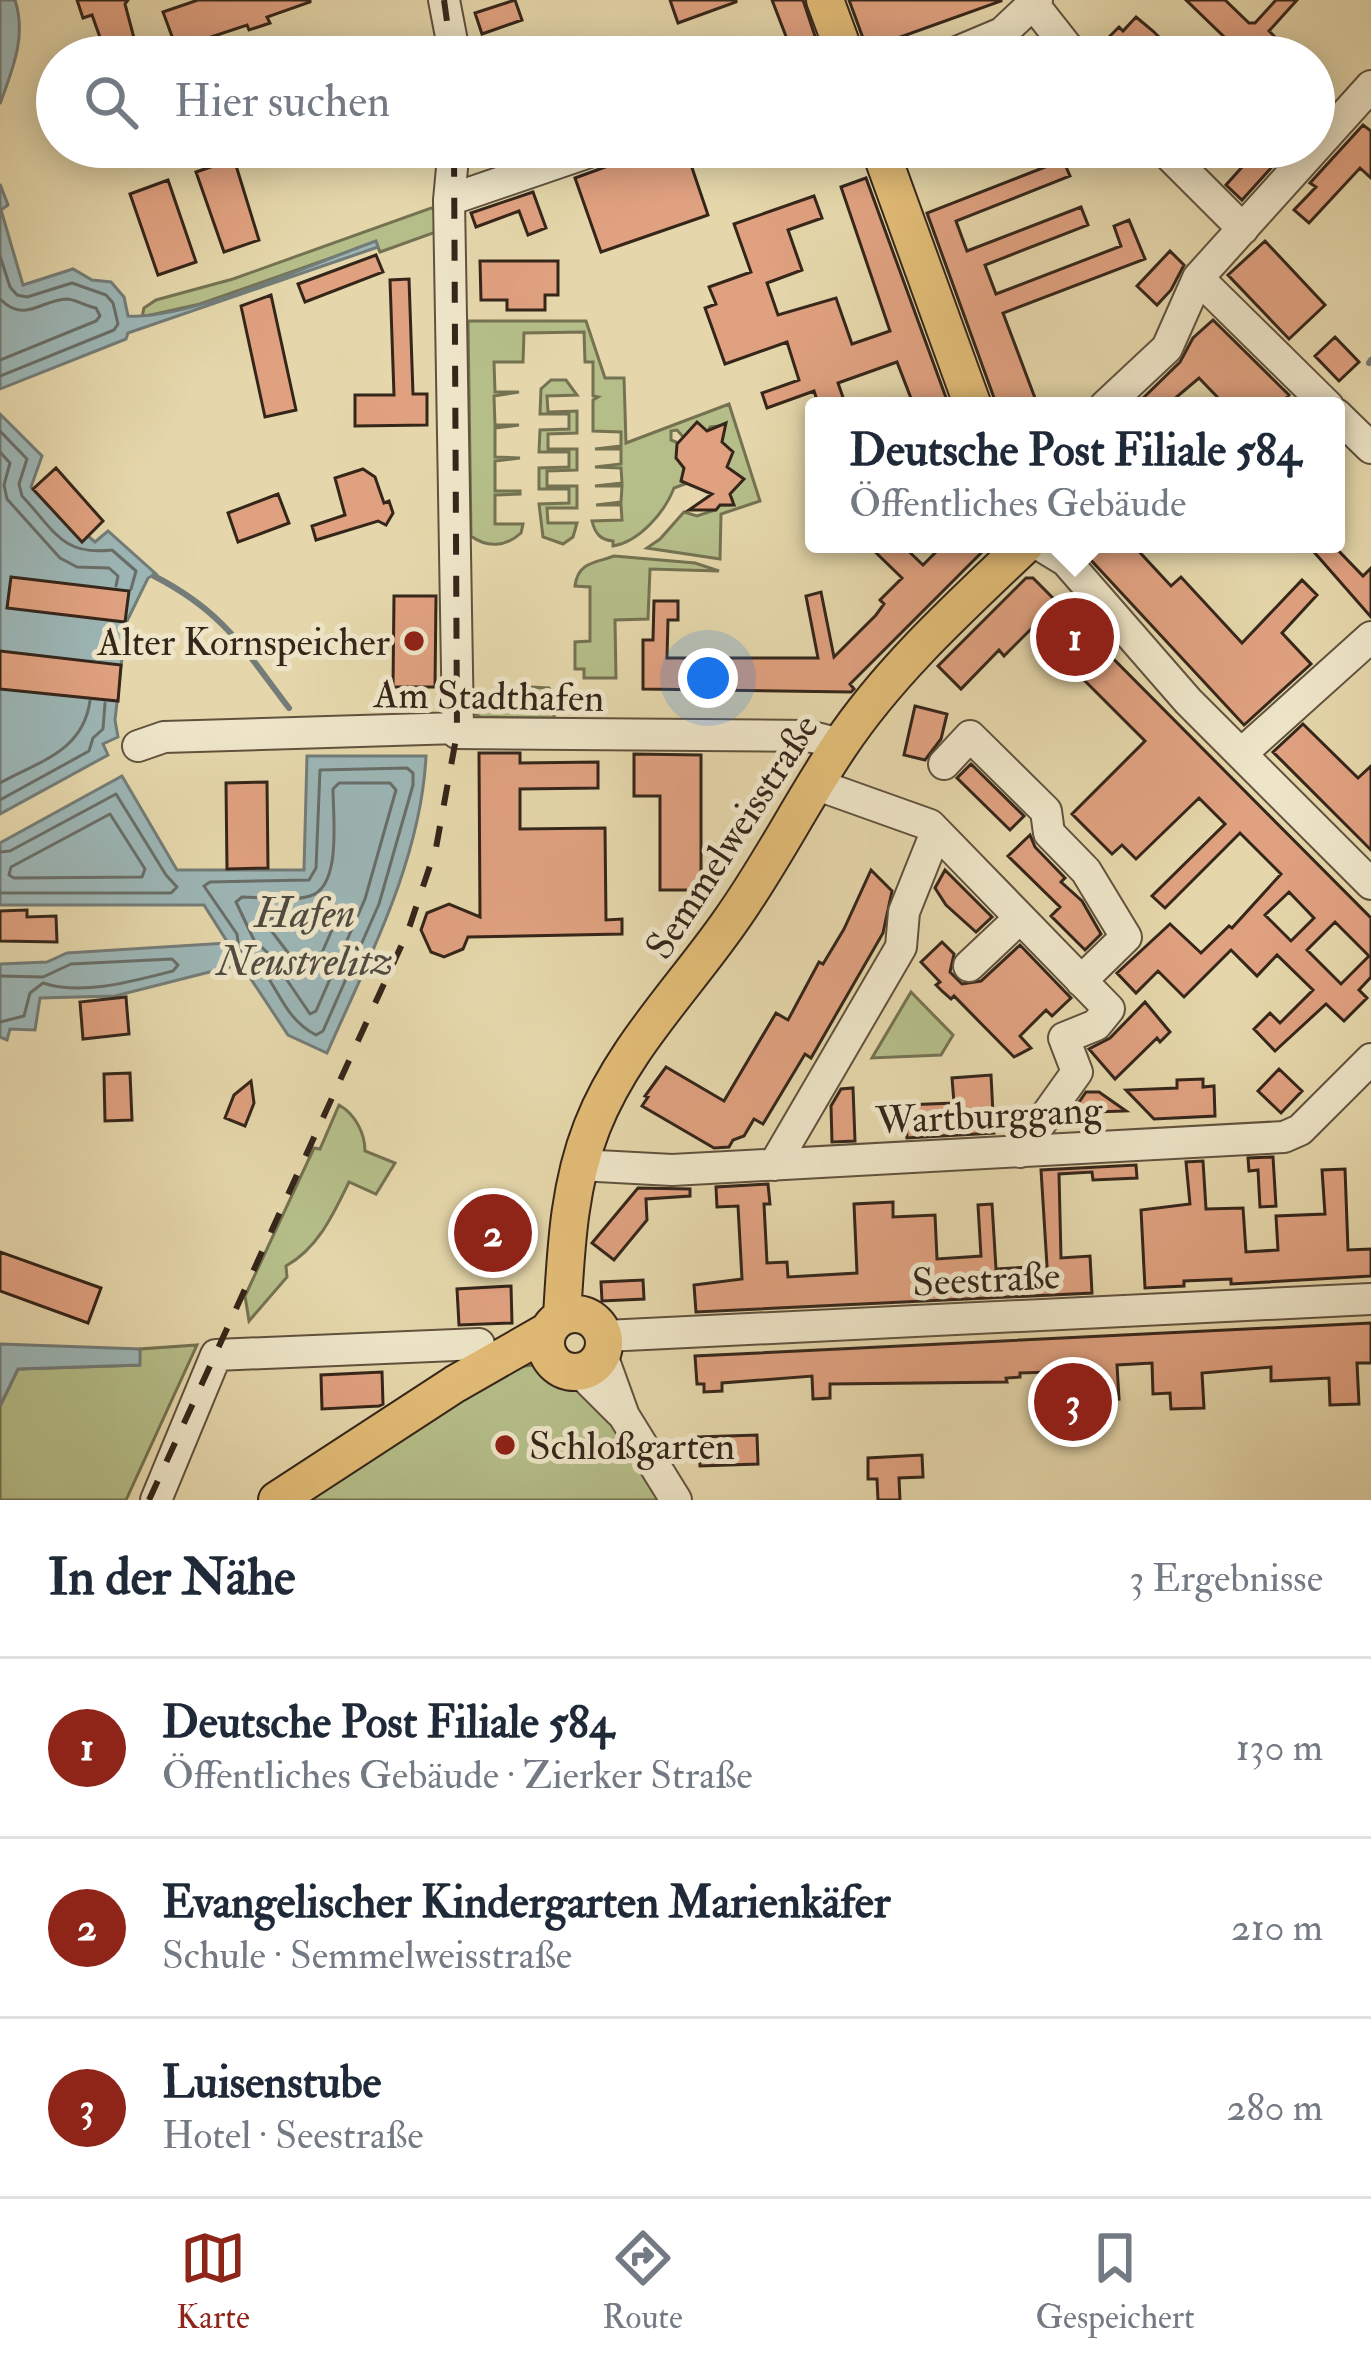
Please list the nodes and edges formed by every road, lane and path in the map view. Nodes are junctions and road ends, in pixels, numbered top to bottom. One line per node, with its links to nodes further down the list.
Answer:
1 (444, 0): 4 (street)
2 (825, 0): 5 (main road)
3 (1033, 2): 6 (street); 7 (street)
4 (451, 36)
5 (838, 36)
6 (995, 36)
7 (1059, 36)
8 (1371, 86): 9 (street)
9 (1335, 127)
10 (452, 168): 15 (street)
11 (543, 168): 15 (street)
12 (887, 168): 18 (main road)
13 (1182, 168): 16 (street)
14 (1298, 168): 16 (street)
15 (449, 200): 26 (street)
16 (1244, 229): 17 (street)
17 (1198, 278): 19 (street); 20 (street)
18 (970, 397)
19 (1115, 397)
20 (1319, 397)
21 (1345, 422): 22 (street)
22 (1371, 448)
23 (1017, 553): 27 (main road, Semmelweisstraße)
24 (1053, 553): 29 (street)
25 (1371, 637): 29 (street)
26 (458, 728): 27 (street, Am Stadthafen); 28 (street, Am Stadthafen)
27 (841, 744): 31 (main road, Semmelweisstraße)
28 (138, 746)
29 (1241, 754): 33 (street)
30 (944, 764): 36 (street)
31 (815, 784): 32 (street); 41 (main road, Semmelweisstraße)
32 (936, 832): 34 (street); 42 (street)
33 (1371, 884)
34 (1020, 918): 35 (street); 36 (street)
35 (969, 966)
36 (1081, 981): 39 (street)
37 (1371, 1059): 40 (street, Wartburggang)
38 (1102, 1081): 39 (street)
39 (1069, 1083): 40 (street)
40 (1019, 1152): 42 (street, Wartburggang)
41 (579, 1165): 42 (street, Wartburggang); 44 (main road, Semmelweisstraße)
42 (773, 1165)
43 (1371, 1299): 44 (street, Seestraße)
44 (576, 1340): 45 (main road); 48 (street)
45 (488, 1351): 46 (street); 47 (main road)
46 (155, 1500)
47 (277, 1500)
48 (676, 1500)

